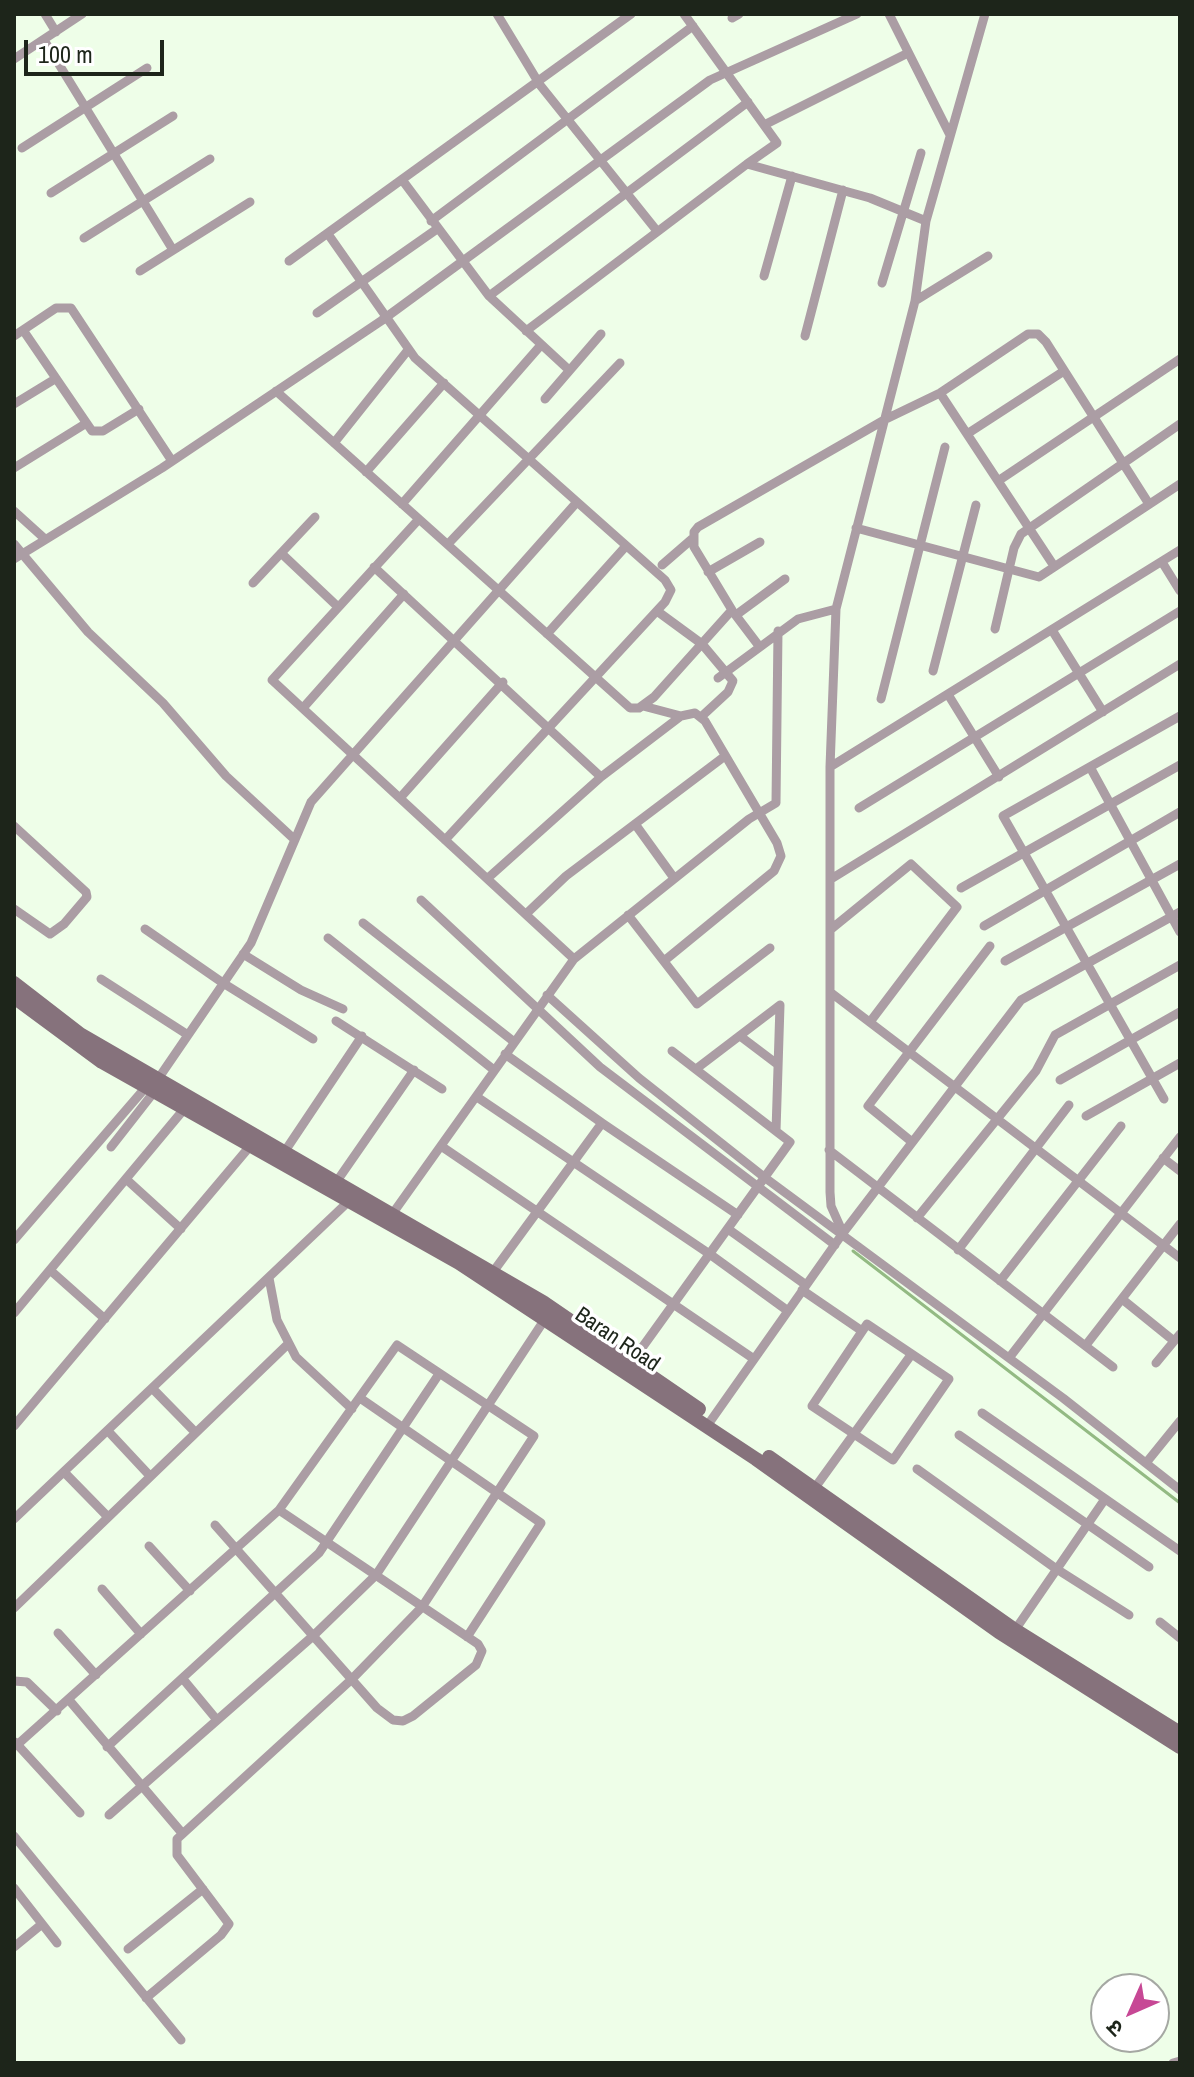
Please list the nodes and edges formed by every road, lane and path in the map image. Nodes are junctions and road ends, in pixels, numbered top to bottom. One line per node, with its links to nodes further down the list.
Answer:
1 (45, 14): 10 (street)
2 (82, 14): 10 (street)
3 (497, 14): 16 (street)
4 (631, 14): 16 (street)
5 (684, 14): 9 (street)
6 (857, 14): 15 (street)
7 (889, 14): 12 (street)
8 (985, 14): 22 (street)
9 (693, 26): 15 (street); 20 (street)
10 (56, 32): 11 (street)
11 (44, 40): 13 (street); 18 (street)
12 (908, 53): 21 (street); 22 (street)
13 (14, 59)
14 (147, 68): 18 (street)
15 (726, 71): 17 (street); 27 (street)
16 (538, 82): 20 (street); 30 (street)
17 (748, 102): 21 (street); 33 (street)
18 (85, 107): 23 (street); 25 (street)
19 (173, 116): 25 (street)
20 (569, 120): 27 (street); 38 (street)
21 (764, 125): 28 (street)
22 (950, 135): 37 (street)
23 (22, 148)
24 (921, 153): 36 (street)
25 (114, 154): 32 (street); 34 (street)
26 (210, 159): 34 (street)
27 (600, 159): 33 (street); 45 (street)
28 (747, 164): 29 (street); 39 (street)
29 (792, 176): 31 (street); 47 (street)
30 (403, 181): 38 (street); 40 (street)
31 (843, 190): 36 (street); 57 (street)
32 (51, 193)
33 (626, 193): 39 (street); 50 (street)
34 (142, 200): 41 (street); 42 (street)
35 (250, 202): 42 (street)
36 (902, 211): 37 (street); 49 (street)
37 (926, 221): 51 (street)
38 (434, 225): 45 (street); 48 (street)
39 (657, 231): 54 (street)
40 (328, 234): 44 (street); 48 (street)
41 (84, 238)
42 (173, 250): 46 (street)
43 (988, 256): 51 (street)
44 (289, 261)
45 (462, 262): 50 (street); 53 (street)
46 (140, 271)
47 (764, 276)
48 (361, 283): 52 (street); 53 (street)
49 (882, 283)
50 (489, 296): 54 (street)
51 (915, 301): 73 (street)
52 (317, 313)
53 (385, 319): 59 (street); 66 (street)
54 (526, 331): 58 (street)
55 (18, 333): 64 (street); 70 (street)
56 (601, 334): 62 (street)
57 (805, 336)
58 (541, 345): 62 (street); 71 (street)
59 (408, 350): 65 (street); 77 (street)
60 (1180, 359): 72 (street)
61 (620, 363): 79 (street)
62 (569, 370): 68 (street)
63 (1064, 371): 67 (street); 72 (street); 76 (street)
64 (55, 379): 69 (street); 74 (street)
65 (444, 383): 71 (street); 83 (street)
66 (276, 391): 77 (street); 80 (street)
67 (940, 393): 73 (street); 76 (street)
68 (545, 399)
69 (14, 404)
70 (139, 409): 74 (street); 80 (street)
71 (479, 415): 79 (street); 87 (street)
72 (1092, 418): 81 (street); 84 (street)
73 (886, 419): 94 (street); 96 (street)
74 (85, 424): 82 (street)
75 (1180, 424): 81 (street)
76 (967, 434): 84 (street)
77 (334, 443): 83 (street)
78 (945, 447): 101 (street)
79 (528, 458): 86 (street); 99 (street)
80 (172, 461): 95 (street)
81 (1121, 464): 88 (street); 93 (street)
82 (14, 468)
83 (366, 472): 87 (street)
84 (998, 481): 93 (street)
85 (1180, 484): 88 (street)
86 (577, 502): 100 (street); 114 (street)
87 (402, 504): 92 (street)
88 (1149, 504): 108 (street)
89 (976, 505): 105 (street)
90 (14, 511): 95 (street)
91 (315, 517): 103 (street)
92 (419, 519): 99 (street); 109 (street)
93 (1028, 527): 108 (street); 110 (street)
94 (856, 528): 101 (street); 118 (street)
95 (45, 539): 104 (street)
96 (692, 539): 107 (street); 111 (street)
97 (760, 542): 111 (street)
98 (14, 544): 104 (street)
99 (448, 544): 114 (street)
100 (626, 546): 119 (street); 125 (street)
101 (919, 547): 105 (street); 136 (street)
102 (1180, 550): 106 (street)
103 (281, 553): 113 (street); 117 (street)
104 (18, 555): 159 (street)
105 (963, 558): 110 (street); 130 (street)
106 (1162, 562): 115 (street); 123 (street)
107 (662, 565)
108 (1054, 566): 110 (street)
109 (374, 567): 116 (street); 117 (street)
110 (1008, 569): 122 (street)
111 (708, 572): 121 (street)
112 (785, 579): 121 (street)
113 (253, 583)
114 (499, 590): 125 (street); 126 (street)
115 (1180, 591)
116 (404, 594): 126 (street); 138 (street)
117 (337, 606): 138 (street)
118 (836, 609): 124 (street); 148 (street)
119 (657, 611): 127 (street); 133 (street)
120 (1180, 611): 131 (street)
121 (734, 613): 127 (street); 128 (street)
122 (995, 629)
123 (1052, 630): 131 (street); 135 (street)
124 (778, 631): 128 (street); 156 (street)
125 (547, 634): 133 (street)
126 (454, 641): 134 (street); 145 (street)
127 (702, 644): 132 (street); 137 (street)
128 (759, 646): 132 (street)
129 (1180, 664): 139 (street)
130 (933, 671)
131 (1079, 674): 139 (street); 144 (street)
132 (722, 675): 142 (street)
133 (595, 679): 137 (street); 143 (street)
134 (503, 682): 143 (street); 152 (street)
135 (949, 696): 144 (street); 148 (street)
136 (881, 699)
137 (643, 706): 140 (street)
138 (303, 708): 145 (street)
139 (1103, 712): 151 (street)
140 (681, 716): 142 (street); 150 (street)
141 (1180, 716): 149 (street)
142 (701, 717): 146 (street)
143 (551, 728): 150 (street); 160 (street)
144 (975, 738): 151 (street); 154 (street)
145 (351, 753): 152 (street); 159 (street)
146 (725, 756): 156 (street); 157 (street)
147 (1180, 765): 153 (street)
148 (830, 767): 166 (street)
149 (1090, 767): 153 (street); 162 (street)
150 (601, 777): 164 (street)
151 (999, 777): 166 (street)
152 (400, 798): 160 (street)
153 (1110, 804): 161 (street); 162 (street)
154 (859, 808)
155 (1180, 812): 161 (street)
156 (758, 814): 165 (street); 186 (street)
157 (635, 824): 165 (street); 172 (street)
158 (14, 826): 171 (street)
159 (294, 839): 184 (street)
160 (445, 840): 164 (street)
161 (1130, 840): 167 (street); 169 (street)
162 (1024, 853): 168 (street); 169 (street)
163 (1180, 864): 167 (street)
164 (488, 878): 172 (street)
165 (674, 878): 173 (street)
166 (831, 879): 179 (street)
167 (1151, 880): 174 (street); 177 (street)
168 (961, 888)
169 (1045, 889): 176 (street); 177 (street)
170 (421, 900): 198 (street)
171 (14, 909)
172 (526, 914): 185 (street)
173 (628, 915): 185 (street); 186 (street)
174 (1176, 915): 180 (street); 188 (street)
175 (363, 923): 207 (street)
176 (984, 926)
177 (1066, 926): 187 (street); 188 (street)
178 (145, 929): 192 (street)
179 (830, 930): 193 (street); 201 (street)
180 (1180, 932)
181 (328, 938): 215 (street)
182 (990, 946): 209 (street)
183 (770, 948): 186 (street)
184 (243, 954): 192 (street); 197 (street)
185 (574, 959): 194 (street)
186 (664, 961)
187 (1005, 961)
188 (1088, 963): 196 (street); 219 (street)
189 (1180, 965): 196 (street)
190 (101, 979): 202 (street)
191 (14, 983): 218 (main road, Baran Road)
192 (223, 983): 202 (street); 205 (street)
193 (830, 992): 201 (street); 236 (street)
194 (547, 995): 198 (street); 241 (street)
195 (14, 997): 218 (main road, Baran Road)
196 (1110, 1003): 206 (street); 226 (street)
197 (343, 1009)
198 (537, 1009): 207 (street); 245 (street)
199 (1180, 1012): 206 (street)
200 (336, 1021): 203 (street)
201 (870, 1022): 209 (street)
202 (188, 1035): 218 (street)
203 (362, 1036): 214 (street); 237 (street)
204 (740, 1036): 212 (street); 212 (street); 213 (street)
205 (313, 1039)
206 (1131, 1040): 216 (street); 217 (street)
207 (513, 1041): 210 (street)
208 (672, 1051): 213 (street)
209 (912, 1052): 219 (street); 231 (street)
210 (505, 1054): 215 (street); 227 (street)
211 (1180, 1063): 216 (street)
212 (777, 1064): 229 (street)
213 (696, 1069): 229 (street)
214 (414, 1070): 220 (street); 244 (street)
215 (494, 1070): 221 (street)
216 (1153, 1079): 222 (street); 225 (street)
217 (1060, 1080)
218 (152, 1086): 224 (main road, Baran Road); 234 (street); 237 (main road, Baran Road); 257 (street)
219 (955, 1086): 226 (street); 231 (street)
220 (442, 1089)
221 (477, 1097): 233 (street); 239 (street)
222 (1164, 1099)
223 (1069, 1105): 235 (street)
224 (185, 1108): 232 (main road, Baran Road); 242 (street)
225 (1086, 1116)
226 (997, 1119): 235 (street); 252 (street)
227 (602, 1123): 239 (street); 251 (street)
228 (1121, 1126): 243 (street)
229 (776, 1131): 241 (street)
230 (1180, 1137): 238 (street)
231 (912, 1142): 246 (street)
232 (251, 1145): 247 (main road, Baran Road); 254 (street)
233 (441, 1146): 248 (street); 249 (street)
234 (111, 1147)
235 (1036, 1149): 243 (street); 260 (street)
236 (829, 1150): 246 (street); 256 (street)
237 (285, 1151): 244 (main road, Baran Road)
238 (1163, 1158): 240 (street); 250 (street)
239 (573, 1161): 248 (street); 261 (street)
240 (1180, 1171)
241 (764, 1177): 245 (street); 256 (street)
242 (126, 1179): 254 (street); 263 (street)
243 (1078, 1180): 250 (street); 266 (street)
244 (337, 1181): 249 (main road, Baran Road)
245 (757, 1187): 251 (street); 258 (street)
246 (876, 1187): 252 (street); 256 (street)
247 (348, 1202): 265 (street); 274 (main road, Baran Road)
248 (537, 1209): 264 (street); 269 (street)
249 (393, 1213): 264 (main road, Baran Road)
250 (1121, 1213): 259 (street); 272 (street)
251 (738, 1215): 255 (street)
252 (917, 1218): 260 (street)
253 (1180, 1224): 259 (street)
254 (181, 1229): 273 (street)
255 (728, 1229): 261 (street); 267 (street)
256 (843, 1233): 258 (street); 280 (street)
257 (14, 1240)
258 (835, 1245): 267 (street)
259 (1164, 1245): 262 (street); 268 (street)
260 (958, 1250): 266 (street)
261 (711, 1255): 269 (street); 270 (street)
262 (1180, 1258)
263 (50, 1270): 271 (street); 273 (street)
264 (493, 1272): 282 (main road, Baran Road)
265 (269, 1278): 277 (street); 286 (street)
266 (1000, 1281): 272 (street)
267 (804, 1288): 270 (street); 275 (street)
268 (1122, 1299): 276 (street); 278 (street)
269 (674, 1307): 281 (street); 282 (street)
270 (788, 1311): 281 (street)
271 (14, 1313)
272 (1043, 1313): 278 (street); 280 (street)
273 (105, 1319): 291 (street)
274 (545, 1319): 288 (street); 293 (main road, Baran Road)
275 (862, 1331): 279 (street); 297 (street)
276 (1177, 1338): 283 (street)
277 (288, 1344): 289 (street); 296 (street)
278 (1086, 1345): 284 (street)
279 (911, 1355): 297 (street); 297 (street)
280 (1009, 1358): 300 (street)
281 (754, 1359): 293 (street)
282 (631, 1363): 293 (main road, Baran Road)
283 (1156, 1363)
284 (1113, 1367)
285 (439, 1374): 287 (street); 288 (street); 294 (street)
286 (152, 1388): 295 (street); 296 (street)
287 (360, 1398): 289 (street); 294 (street)
288 (486, 1405): 299 (street); 306 (street)
289 (352, 1409): 308 (street)
290 (982, 1413): 307 (street)
291 (16, 1419)
292 (1180, 1421): 300 (street)
293 (710, 1423): 304 (main road, Baran Road); 337 (main road, Baran Road)
294 (401, 1429): 299 (street); 313 (street)
295 (108, 1431): 302 (street); 303 (street)
296 (195, 1432): 303 (street)
297 (853, 1434): 304 (street)
298 (959, 1435): 311 (street)
299 (448, 1460): 306 (street); 319 (street)
300 (1146, 1463): 305 (street)
301 (917, 1469): 318 (street)
302 (64, 1472): 309 (street); 310 (street)
303 (150, 1476): 309 (street)
304 (814, 1489): 327 (main road, Baran Road)
305 (1180, 1490)
306 (496, 1493): 323 (street); 331 (street)
307 (1105, 1499): 311 (street); 316 (street)
308 (279, 1510): 313 (street); 315 (street)
309 (108, 1517): 324 (street)
310 (14, 1519)
311 (1087, 1524): 317 (street); 318 (street)
312 (215, 1525): 315 (street)
313 (328, 1541): 319 (street); 322 (street)
314 (149, 1546): 321 (street)
315 (237, 1549): 321 (street); 322 (street)
316 (1180, 1551)
317 (1149, 1567)
318 (1055, 1568): 325 (street); 327 (street)
319 (376, 1575): 323 (street); 330 (street)
320 (102, 1589): 329 (street)
321 (190, 1591): 329 (street)
322 (276, 1595): 330 (street); 334 (street)
323 (422, 1607): 331 (street); 335 (street)
324 (14, 1608)
325 (1129, 1615)
326 (1160, 1622): 332 (street)
327 (1015, 1630): 337 (main road, Baran Road)
328 (58, 1633): 333 (street)
329 (141, 1634): 333 (street)
330 (313, 1636): 335 (street); 340 (street)
331 (467, 1637): 335 (street)
332 (1180, 1638)
333 (96, 1675): 338 (street)
334 (183, 1679): 340 (street); 343 (street)
335 (352, 1679): 348 (street)
336 (14, 1681): 339 (street)
337 (1093, 1686): 341 (main road, Baran Road); 344 (main road, Baran Road)
338 (69, 1700): 339 (street); 343 (street)
339 (57, 1711): 342 (street)
340 (217, 1720): 345 (street)
341 (1179, 1729)
342 (16, 1743): 346 (street)
343 (107, 1747): 345 (street)
344 (1180, 1747)
345 (141, 1786): 347 (street); 348 (street)
346 (80, 1813)
347 (109, 1815)
348 (182, 1833): 351 (street)
349 (14, 1836): 356 (street)
350 (14, 1888): 352 (street)
351 (203, 1889): 355 (street); 356 (street)
352 (42, 1924): 353 (street); 354 (street)
353 (57, 1943)
354 (14, 1947)
355 (128, 1949)
356 (146, 1998): 357 (street)
357 (181, 2040)
358 (1180, 2061): 359 (street)
359 (1173, 2063)

